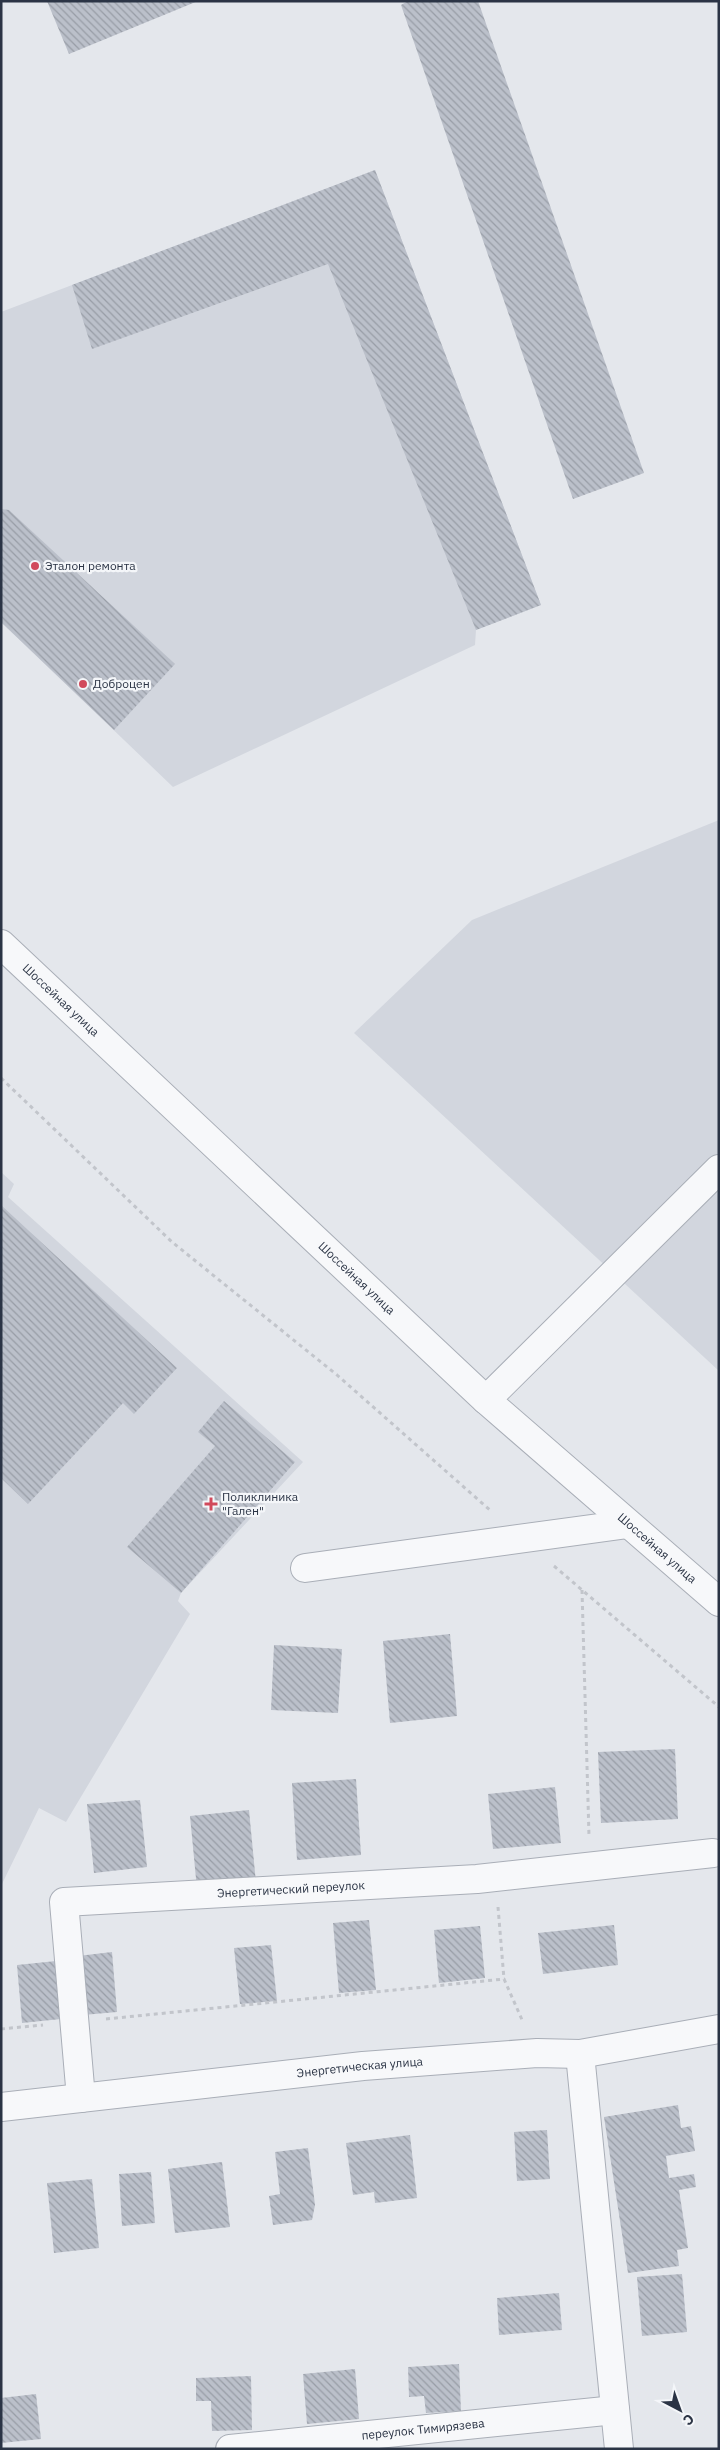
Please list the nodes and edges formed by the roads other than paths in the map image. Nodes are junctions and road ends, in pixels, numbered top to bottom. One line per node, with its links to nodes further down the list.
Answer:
1 (1, 944): 3 (street, Шоссейная улица)
2 (719, 1169): 3 (street)
3 (486, 1400): 4 (street, Шоссейная улица)
4 (628, 1524): 5 (street); 6 (street, Шоссейная улица)
5 (305, 1568)
6 (719, 1602)
7 (712, 1853): 10 (street, Энергетический переулок)
8 (719, 2029): 9 (street, Энергетическая улица)
9 (580, 2054): 10 (street, Энергетическая улица); 12 (street)
10 (81, 2098): 11 (street, Энергетическая улица)
11 (1, 2107)
12 (615, 2410): 13 (street, переулок Тимирязева); 14 (street)
13 (230, 2449)
14 (619, 2449)

